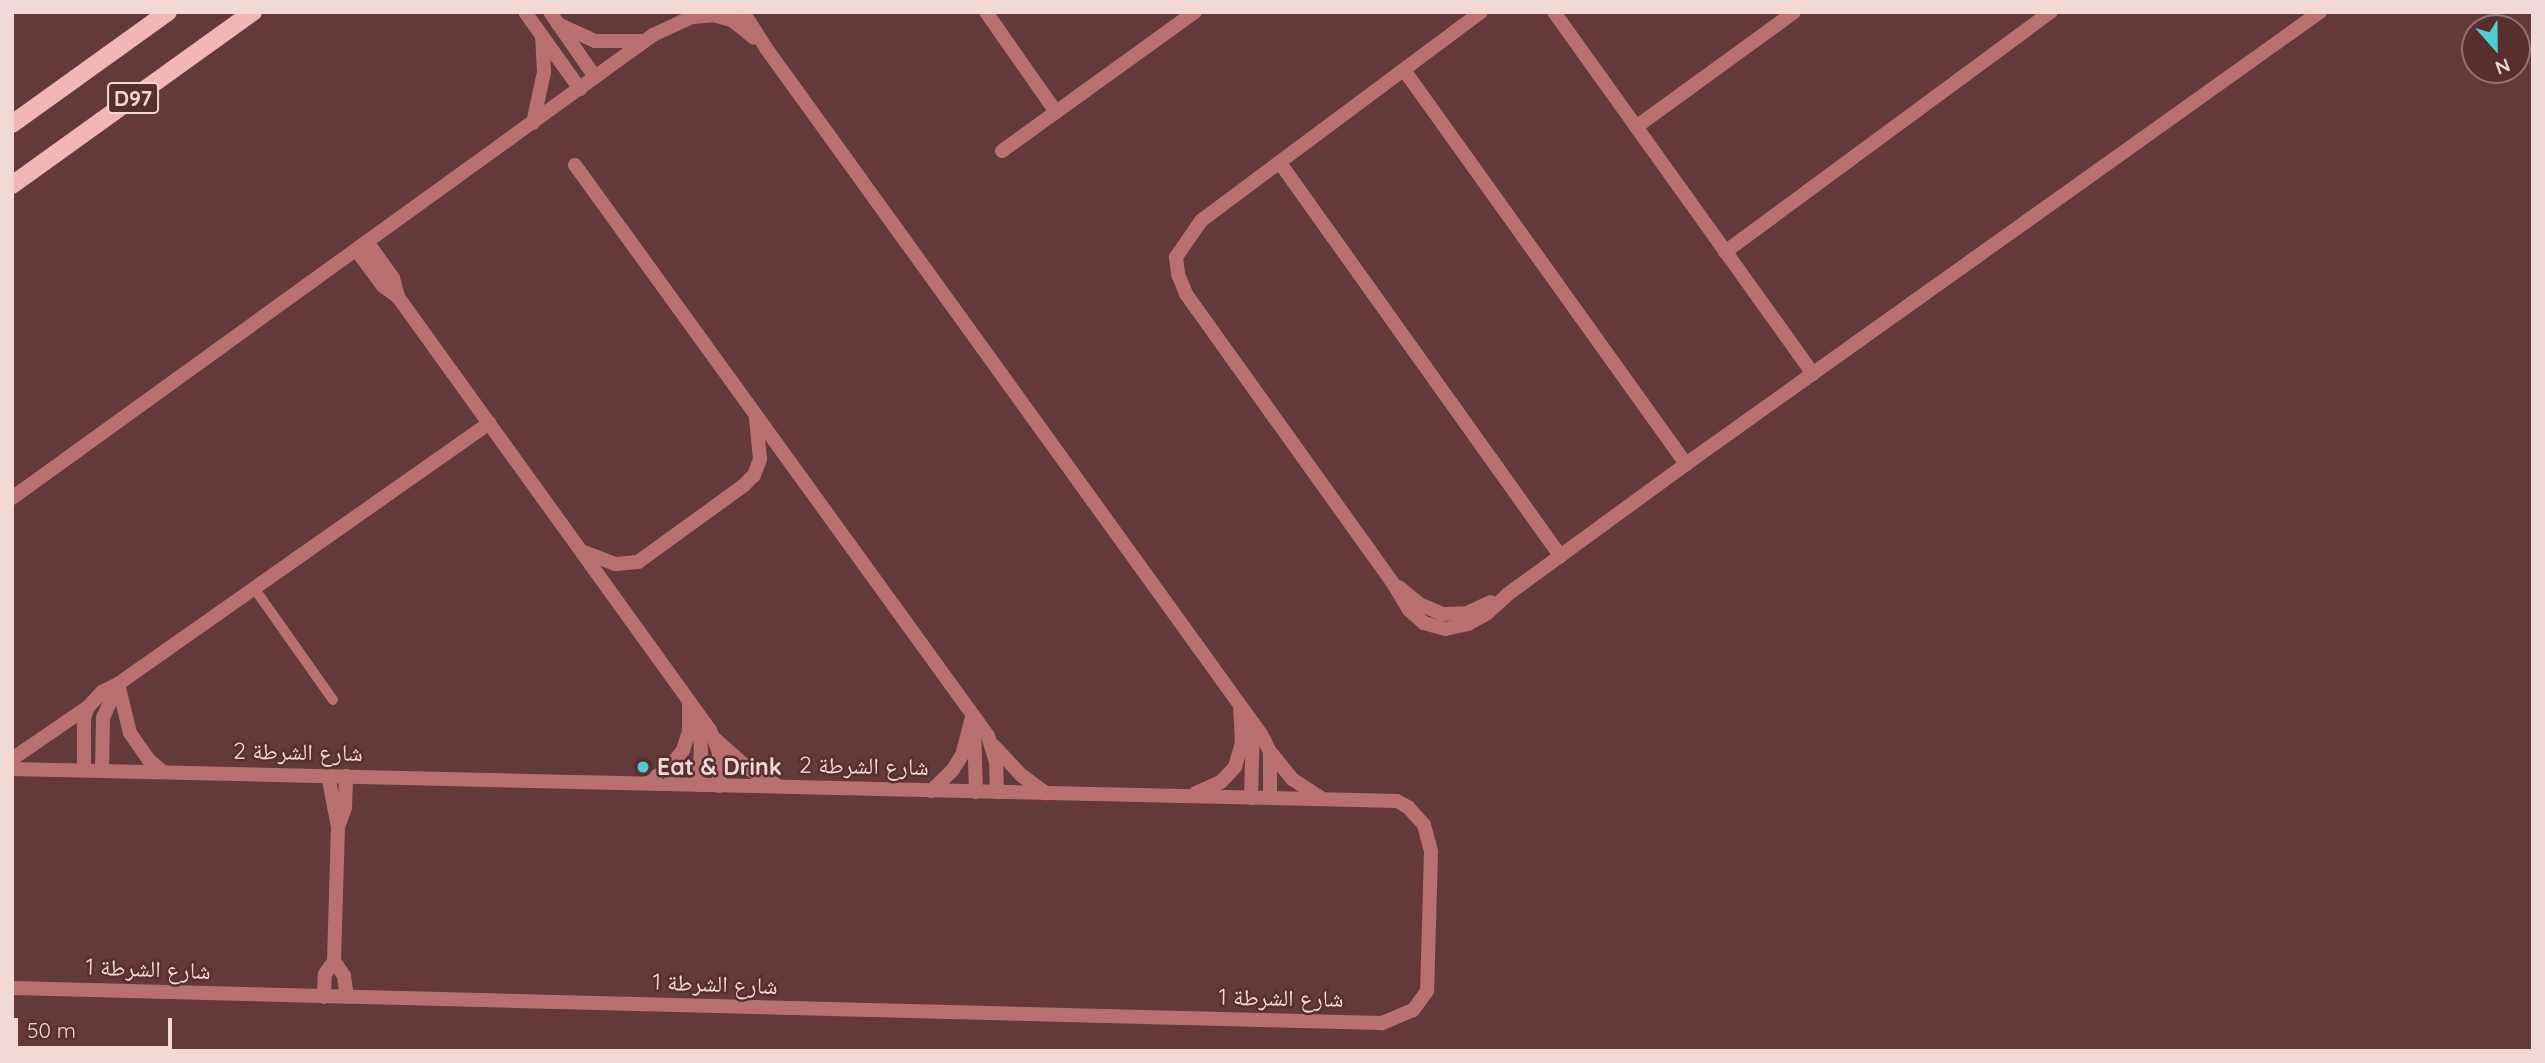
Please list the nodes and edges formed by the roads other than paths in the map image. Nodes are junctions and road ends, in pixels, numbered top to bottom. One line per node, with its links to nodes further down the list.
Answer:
1 (168, 12): 22 (main road, D97)
2 (253, 12): 27 (main road, D97)
3 (525, 12): 14 (street)
4 (675, 12): 15 (street)
5 (743, 12): 16 (street)
6 (986, 12): 20 (street)
7 (1195, 12): 20 (street)
8 (1481, 12): 17 (street)
9 (1554, 12): 23 (street)
10 (1794, 12): 23 (street)
11 (2051, 12): 29 (street)
12 (2320, 12): 30 (street)
13 (554, 18): 15 (street); 18 (street)
14 (540, 31): 19 (street); 21 (street)
15 (649, 38): 16 (street); 18 (street)
16 (766, 48): 42 (street)
17 (1404, 70): 25 (street); 33 (street)
18 (595, 78): 19 (street)
19 (580, 89): 21 (street)
20 (1056, 112): 24 (street)
21 (533, 122): 28 (street)
22 (12, 124)
23 (1636, 127): 29 (street)
24 (1002, 152)
25 (1280, 163): 36 (street); 36 (street)
26 (575, 165): 31 (street)
27 (12, 185)
28 (362, 247): 32 (street); 34 (street)
29 (1725, 252): 30 (street)
30 (1813, 374): 33 (street)
31 (756, 418): 35 (street); 44 (street)
32 (490, 422): 35 (street); 37 (street)
33 (1686, 464): 36 (street)
34 (12, 498)
35 (584, 552): 40 (street)
36 (1560, 556)
37 (254, 588): 38 (street); 39 (lane)
38 (118, 684): 41 (street); 52 (street); 53 (street)
39 (333, 700)
40 (689, 703): 43 (street); 56 (street)
41 (88, 707): 49 (street); 51 (street)
42 (1240, 709): 45 (street); 64 (street)
43 (699, 717): 46 (street); 57 (street)
44 (972, 717): 47 (street); 60 (street); 61 (street)
45 (1253, 726): 48 (street); 65 (street)
46 (715, 739): 58 (street); 59 (street)
47 (988, 739): 62 (street); 63 (street)
48 (1270, 752): 66 (street); 67 (street)
49 (12, 759)
50 (12, 769): 51 (street, شارع الشرطة 2)
51 (84, 770): 52 (street, شارع الشرطة 2)
52 (102, 770): 53 (street, شارع الشرطة 2)
53 (162, 772): 54 (street, شارع الشرطة 2)
54 (328, 775): 55 (street, شارع الشرطة 2); 68 (street)
55 (346, 775): 56 (street, شارع الشرطة 2); 68 (street)
56 (644, 783): 57 (street, شارع الشرطة 2)
57 (698, 785): 58 (street, شارع الشرطة 2)
58 (719, 786): 59 (street, شارع الشرطة 2)
59 (782, 787): 60 (street, شارع الشرطة 2)
60 (931, 791): 61 (street, شارع الشرطة 2)
61 (976, 792): 62 (street, شارع الشرطة 2)
62 (997, 792): 63 (street, شارع الشرطة 2)
63 (1047, 794): 64 (street, شارع الشرطة 2)
64 (1186, 797): 65 (street, شارع الشرطة 2)
65 (1251, 797): 66 (street, شارع الشرطة 2)
66 (1270, 798): 67 (street, شارع الشرطة 2)
67 (1323, 799): 73 (street, شارع الشرطة 2)
68 (338, 827): 69 (street)
69 (334, 961): 71 (street); 72 (street)
70 (12, 988): 71 (street, شارع الشرطة 1)
71 (324, 997): 72 (street, شارع الشرطة 1)
72 (347, 997): 73 (street, شارع الشرطة 1)
73 (1413, 1010)

